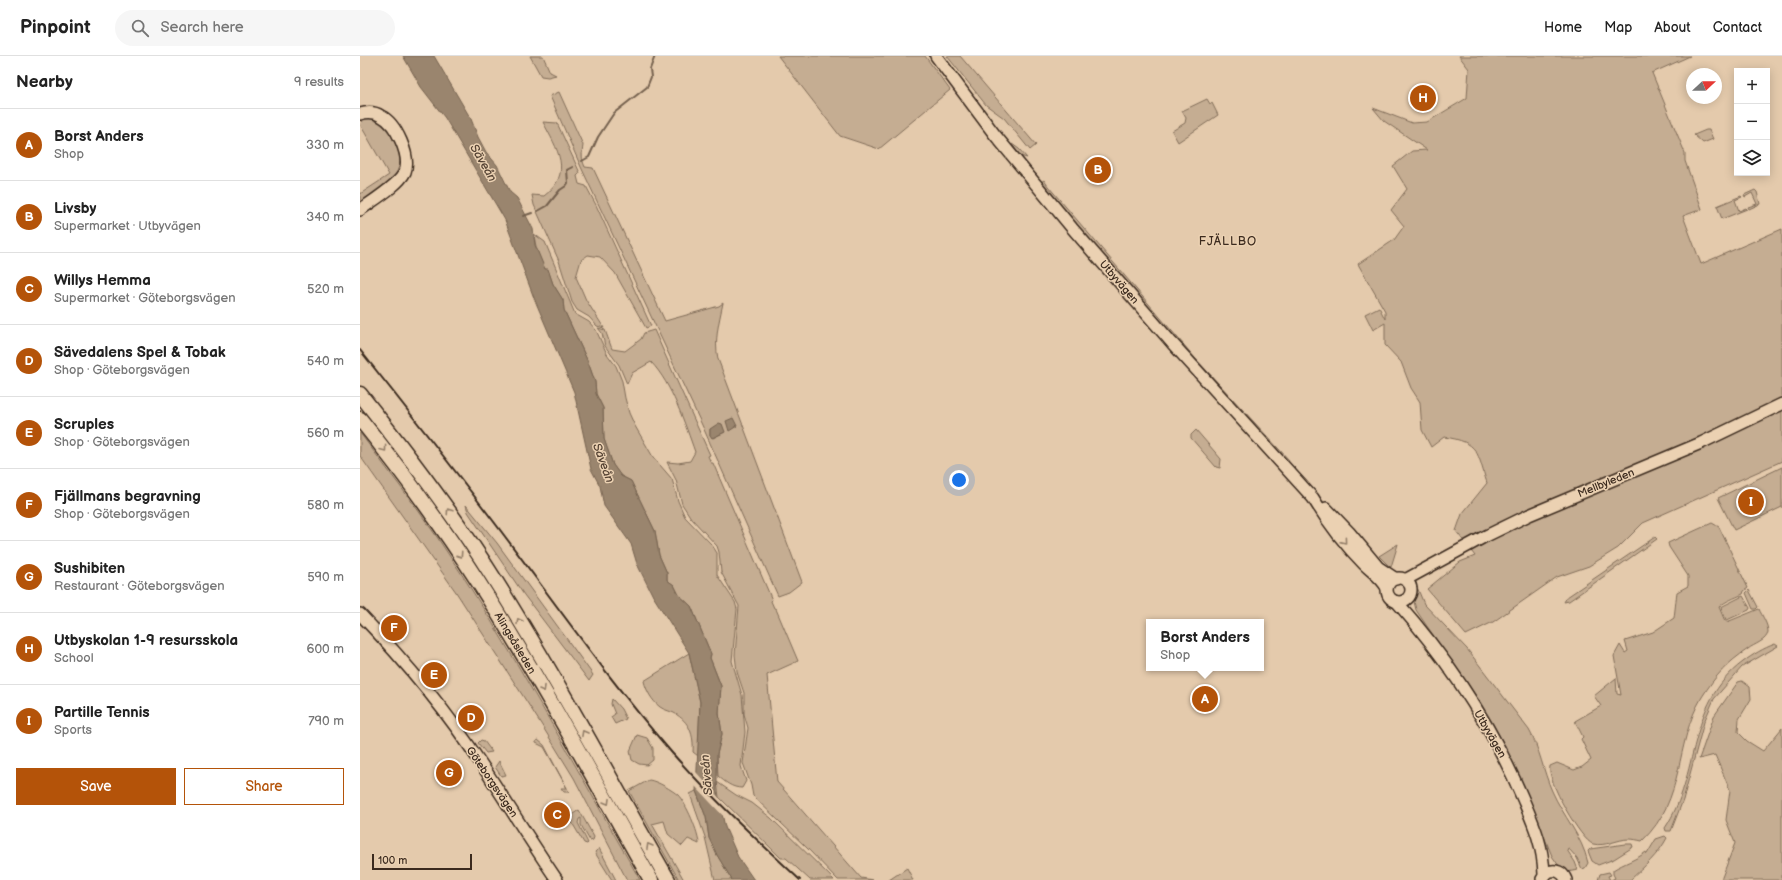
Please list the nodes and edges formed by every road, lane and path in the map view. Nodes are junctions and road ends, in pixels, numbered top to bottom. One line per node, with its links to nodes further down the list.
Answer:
1 (936, 56): 7 (street, Utbyvägen)
2 (360, 114): 3 (street)
3 (360, 210)
4 (360, 394): 18 (highway, one-way to 4)
5 (1782, 404): 8 (street, Mellbyleden)
6 (360, 419): 17 (highway, Alingsåsleden, one-way to 17)
7 (1313, 498): 8 (street, Utbyvägen); 9 (street, Utbyvägen, one-way to 9)
8 (1405, 586): 9 (street); 10 (street); 12 (street, Utbyvägen)
9 (1387, 588): 10 (street, Utbyvägen)
10 (1397, 602): 12 (street, Utbyvägen)
11 (360, 614): 16 (street, Göteborgsvägen)
12 (1422, 630): 13 (street, Utbyvägen)
13 (1542, 847): 14 (street, Utbyvägen); 15 (street, Utbyvägen)
14 (1558, 871): 15 (street, Utbyvägen); 19 (street, Utbyvägen)
15 (1543, 877)
16 (557, 880)
17 (651, 880)
18 (668, 880)
19 (1566, 880)

